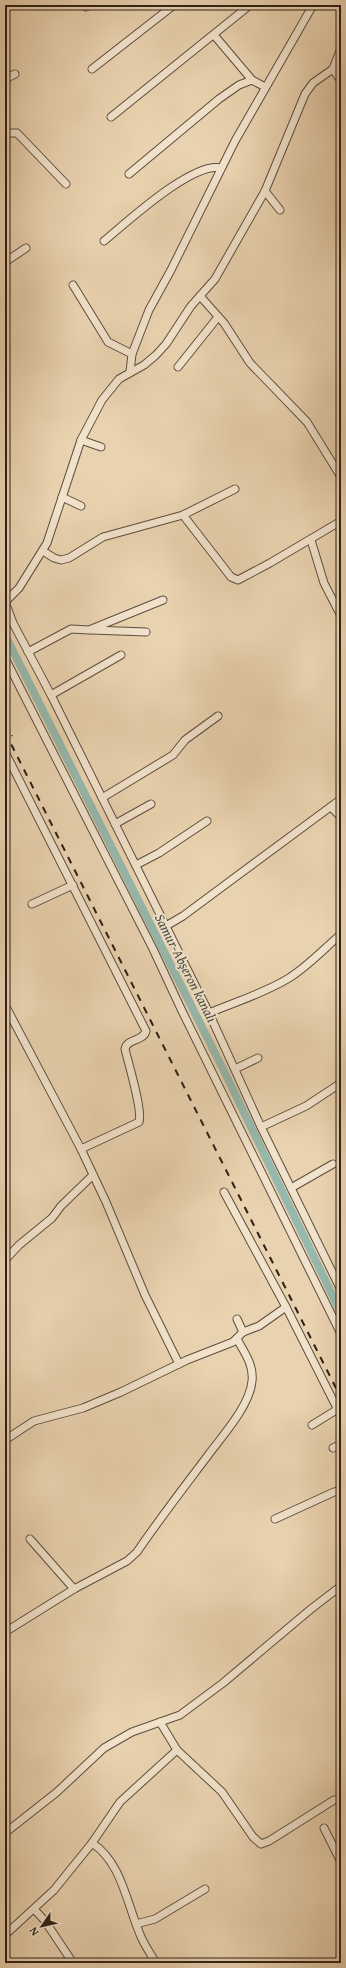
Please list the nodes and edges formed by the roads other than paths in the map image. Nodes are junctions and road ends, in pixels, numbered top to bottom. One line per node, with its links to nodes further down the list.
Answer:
1 (174, 5): 7 (street)
2 (250, 5): 4 (street)
3 (313, 5): 13 (street)
4 (214, 35): 11 (street); 14 (street)
5 (341, 48): 6 (street)
6 (339, 59): 8 (street)
7 (92, 69)
8 (332, 69): 12 (street); 19 (street)
9 (15, 74): 10 (street)
10 (5, 79)
11 (252, 80): 13 (street); 17 (street)
12 (341, 81)
13 (265, 88): 16 (street)
14 (112, 117)
15 (5, 133): 18 (street)
16 (221, 168): 21 (street); 27 (street)
17 (130, 174)
18 (66, 184)
19 (265, 191): 20 (street); 25 (street)
20 (280, 210)
21 (104, 241)
22 (26, 248): 23 (street)
23 (5, 262)
24 (73, 285): 27 (street)
25 (200, 296): 26 (street); 29 (street)
26 (218, 317): 28 (street); 32 (street)
27 (132, 354): 29 (street)
28 (178, 367)
29 (130, 372): 30 (street)
30 (81, 440): 31 (street); 34 (street)
31 (101, 447)
32 (341, 478)
33 (235, 489): 36 (street)
34 (62, 497): 35 (street); 39 (street)
35 (81, 506)
36 (183, 515): 38 (street); 39 (street)
37 (341, 521): 38 (street)
38 (311, 540): 42 (street)
39 (43, 551): 41 (street)
40 (163, 600): 43 (street)
41 (5, 602): 45 (street)
42 (341, 616)
43 (89, 630): 44 (street); 45 (street)
44 (146, 632)
45 (28, 652): 48 (street)
46 (121, 655): 48 (street)
47 (5, 658): 80 (street)
48 (51, 695): 51 (street)
49 (218, 716): 51 (street)
50 (5, 752): 59 (street)
51 (102, 798): 57 (street)
52 (341, 799): 54 (street)
53 (150, 804): 57 (street)
54 (331, 807): 55 (street); 61 (street)
55 (341, 817)
56 (207, 821): 58 (street)
57 (115, 824): 58 (street)
58 (136, 865): 61 (street)
59 (73, 885): 60 (street); 69 (street)
60 (32, 904)
61 (166, 926): 64 (street)
62 (341, 934): 64 (street)
63 (5, 1004): 69 (street)
64 (209, 1013): 66 (street)
65 (258, 1058): 66 (street)
66 (235, 1069): 68 (street)
67 (341, 1083): 68 (street)
68 (261, 1126): 72 (street)
69 (81, 1149): 71 (street)
70 (333, 1164): 72 (street)
71 (93, 1175): 74 (street); 82 (street)
72 (291, 1188): 75 (street)
73 (224, 1192): 77 (street)
74 (5, 1260)
75 (338, 1277): 76 (street)
76 (341, 1290)
77 (286, 1307): 79 (street); 83 (street)
78 (238, 1319): 79 (street)
79 (244, 1332): 81 (street)
80 (341, 1334)
81 (237, 1339): 82 (street); 92 (street)
82 (178, 1364): 85 (street)
83 (339, 1413): 84 (street)
84 (312, 1425)
85 (5, 1439)
86 (341, 1444): 87 (street)
87 (334, 1448)
88 (341, 1490): 89 (street)
89 (275, 1519)
90 (30, 1539): 92 (street)
91 (341, 1586): 94 (street)
92 (74, 1590): 93 (street)
93 (5, 1632)
94 (160, 1722): 95 (street); 98 (street)
95 (177, 1750): 96 (street); 99 (street)
96 (334, 1800)
97 (324, 1828): 100 (street)
98 (5, 1833)
99 (92, 1843): 102 (street); 103 (street)
100 (341, 1862)
101 (205, 1889): 103 (street)
102 (34, 1909): 104 (street); 105 (street)
103 (136, 1924): 106 (street)
104 (5, 1935)
105 (73, 1963)
106 (156, 1963)

